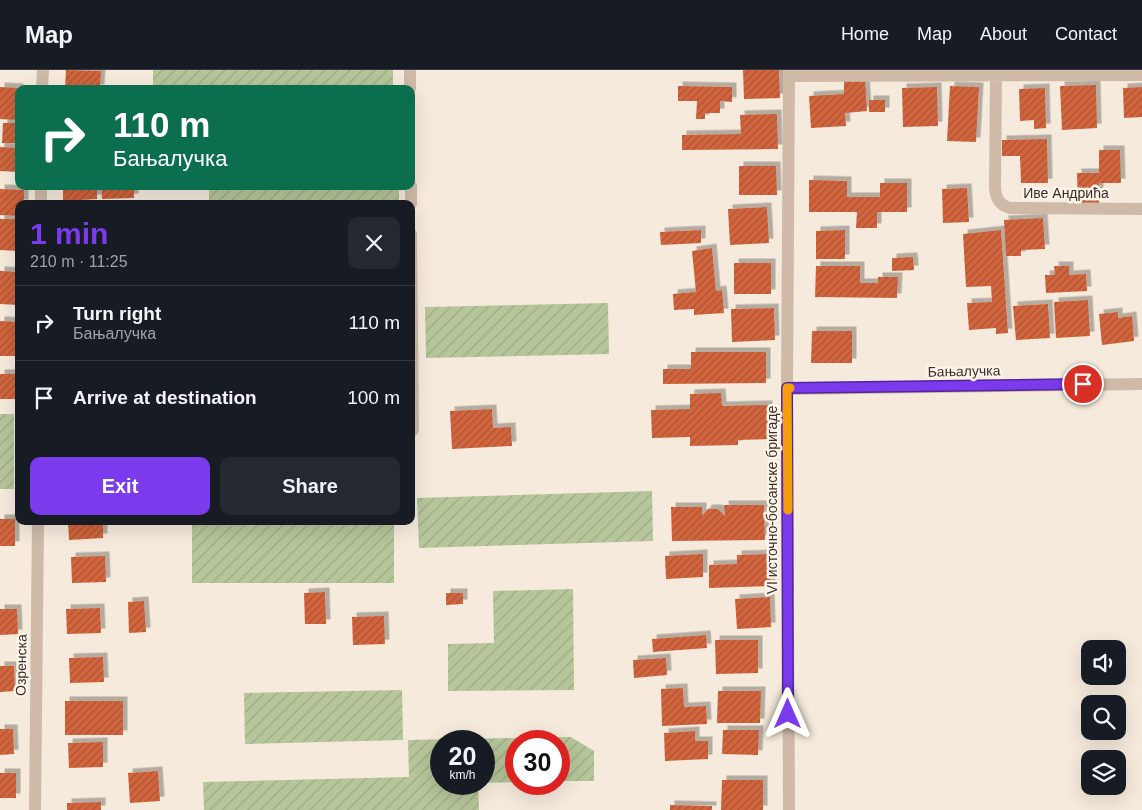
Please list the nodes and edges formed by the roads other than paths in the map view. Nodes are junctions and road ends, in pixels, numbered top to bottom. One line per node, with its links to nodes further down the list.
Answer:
1 (42, 70): 7 (street)
2 (410, 70): 8 (street)
3 (1117, 72): 5 (street); 6 (street)
4 (789, 73): 6 (street); 11 (street, VI источно-босанске бригаде)
5 (1142, 74)
6 (996, 75): 9 (street, Иве Андрића)
7 (42, 85)
8 (410, 85)
9 (1142, 209)
10 (1142, 384): 11 (street, Бањалучка)
11 (787, 388): 14 (street, VI источно-босанске бригаде)
12 (38, 525): 13 (street, Озренска)
13 (35, 810)
14 (789, 810)

